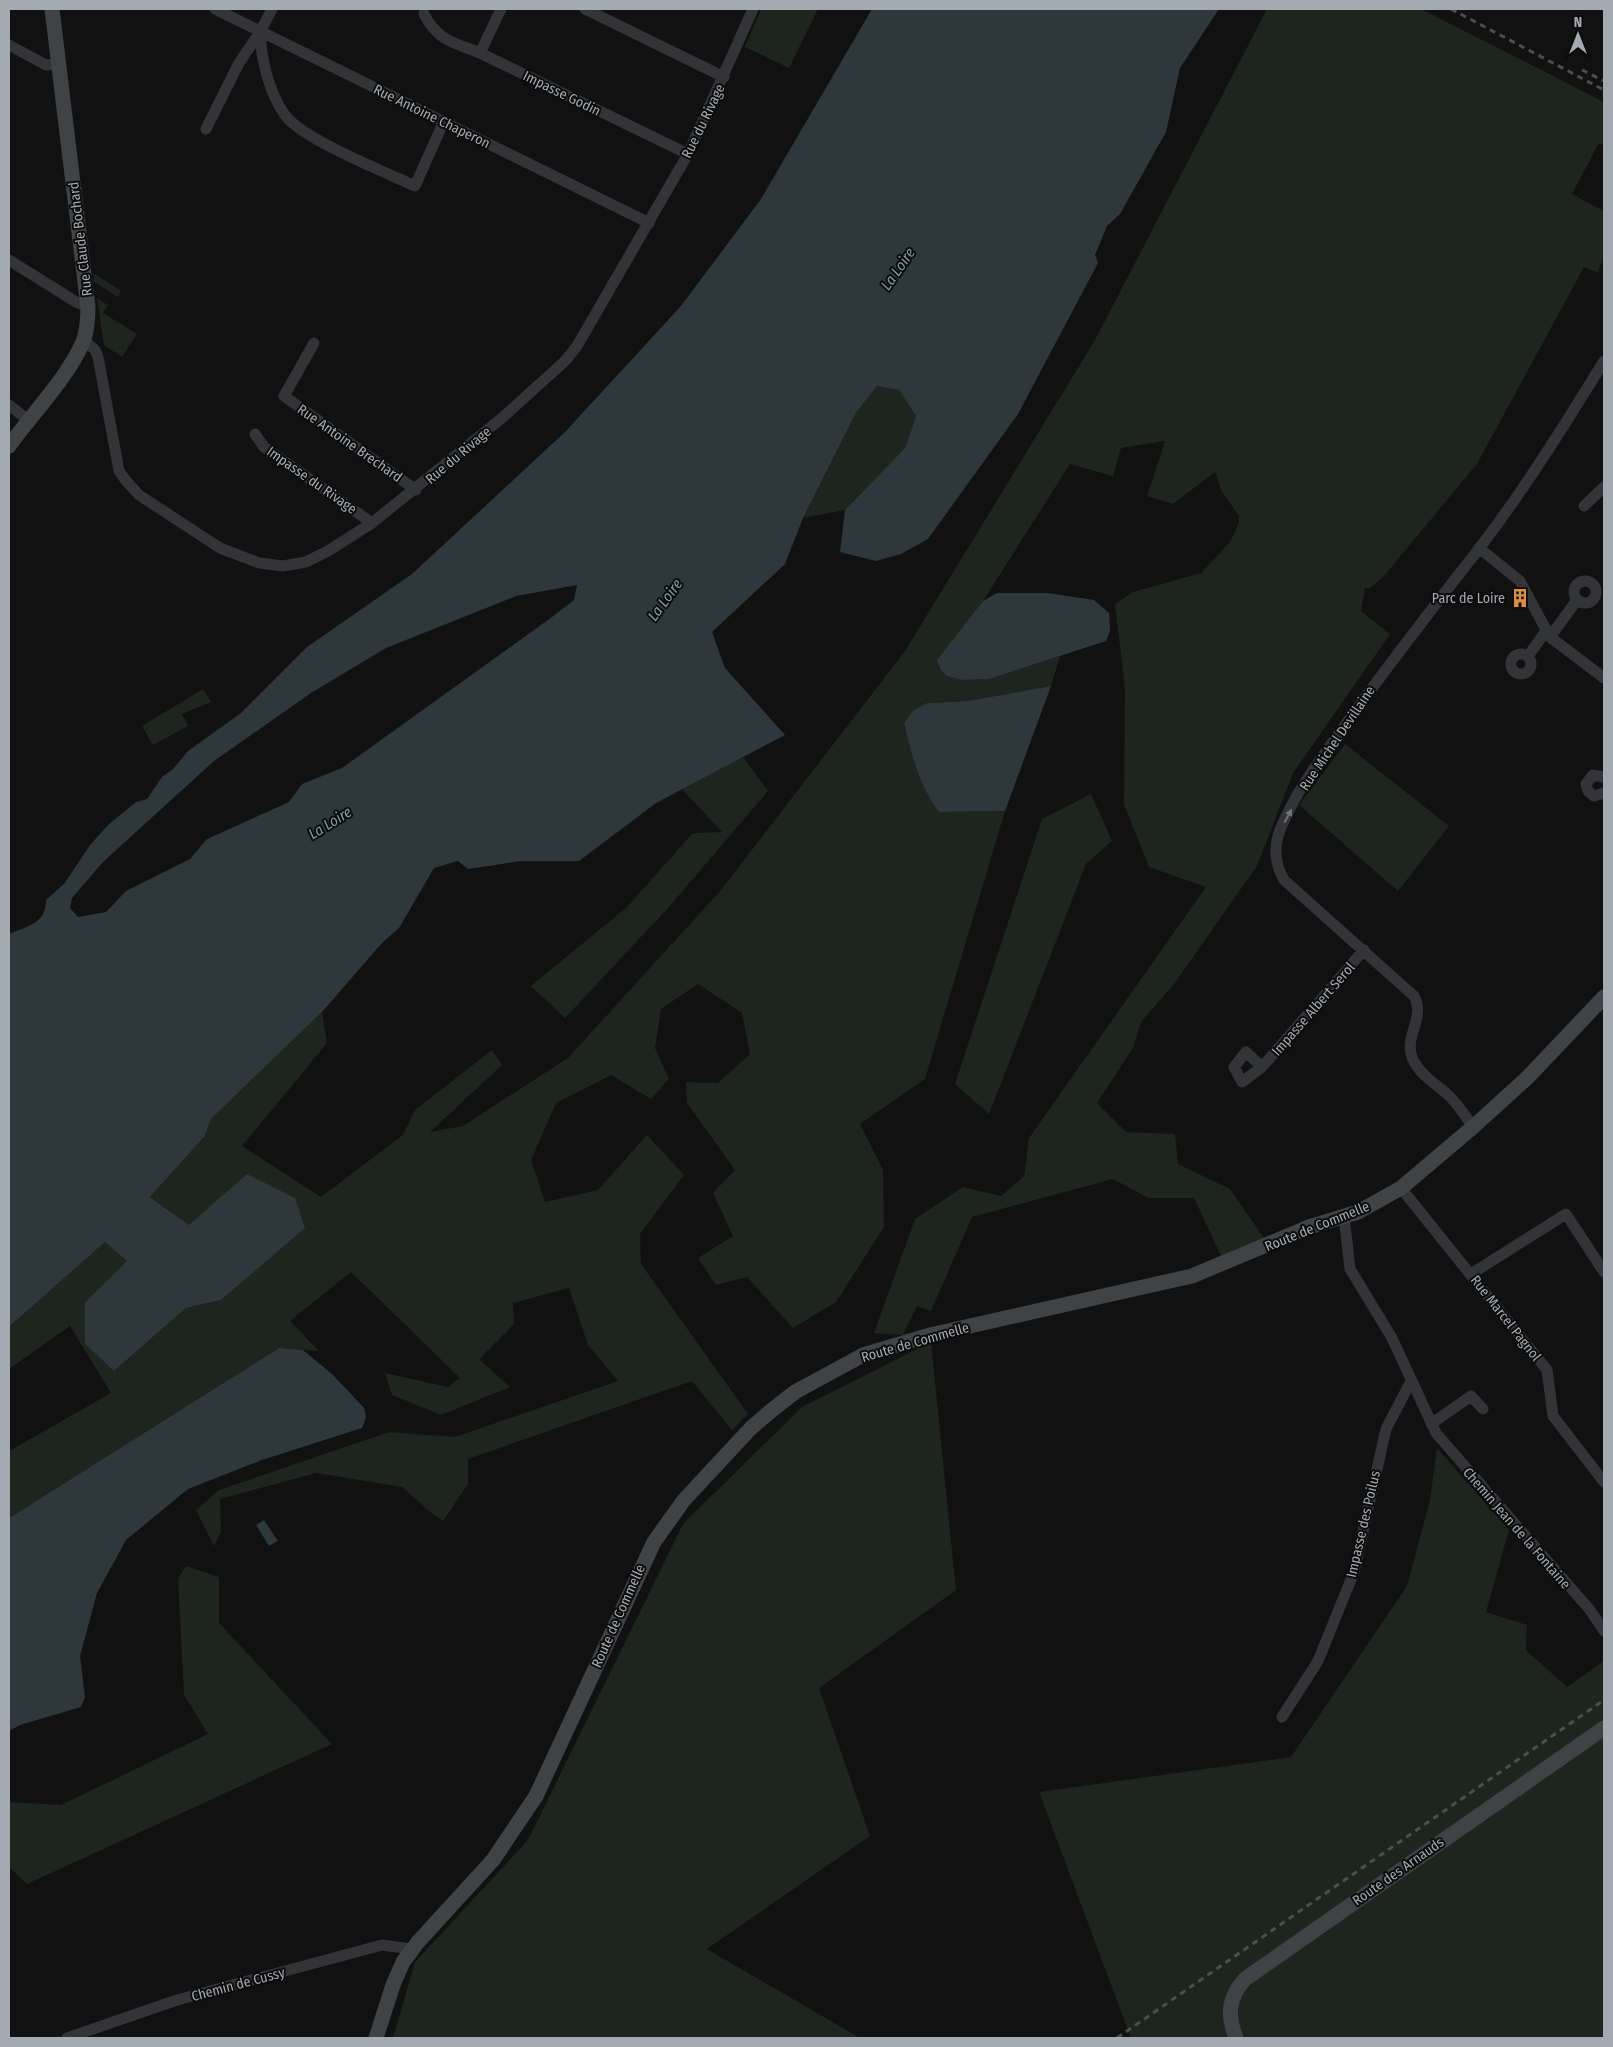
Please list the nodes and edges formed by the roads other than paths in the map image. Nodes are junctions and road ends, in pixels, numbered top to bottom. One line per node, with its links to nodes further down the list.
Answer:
1 (52, 9): 11 (street, Rue Claude Bochard)
2 (215, 9): 8 (street, Rue Antoine Chaperon)
3 (272, 9): 8 (street)
4 (501, 9): 10 (street)
5 (584, 9): 12 (street)
6 (753, 9): 12 (street, Rue du Rivage)
7 (424, 14): 10 (street, Impasse Godin)
8 (260, 32): 13 (street, Rue Antoine Chaperon); 13 (street); 14 (street)
9 (9, 45): 11 (street)
10 (480, 53): 15 (street, Impasse Godin)
11 (59, 64): 18 (street, Rue Claude Bochard)
12 (724, 77): 15 (street, Rue du Rivage)
13 (444, 121): 16 (street, Rue Antoine Chaperon)
14 (206, 129)
15 (688, 154): 16 (street, Rue du Rivage)
16 (649, 223): 27 (street, Rue du Rivage)
17 (9, 260): 18 (street)
18 (88, 307): 19 (street, Rue Claude Bochard)
19 (84, 340): 23 (street, Rue Claude Bochard); 29 (street, Rue du Rivage)
20 (314, 343): 27 (street, Rue Antoine Brechard)
21 (1604, 362): 30 (street, Rue Michel Devillaine)
22 (9, 405): 23 (street)
23 (28, 420): 25 (street, Rue Claude Bochard)
24 (255, 434): 29 (street, Impasse du Rivage)
25 (9, 446)
26 (1604, 487): 28 (street)
27 (416, 490): 29 (street, Rue du Rivage)
28 (1584, 506)
29 (372, 523)
30 (1479, 548): 32 (street); 37 (street, Rue Michel Devillaine, one-way to 30)
31 (1578, 600): 32 (street)
32 (1548, 634): 33 (street); 34 (street)
33 (1528, 656)
34 (1604, 678)
35 (1604, 777): 36 (street)
36 (1604, 794)
37 (1364, 950): 39 (street, Impasse Albert Serol); 40 (street, Rue Michel Devillaine)
38 (1604, 997): 40 (street, Route de Commelle)
39 (1262, 1067)
40 (1473, 1127): 41 (street, Route de Commelle)
41 (1401, 1188): 42 (street, Route de Commelle); 44 (street, Rue Marcel Pagnol)
42 (1344, 1216): 45 (street, Chemin Jean de la Fontaine); 52 (street, Route de Commelle)
43 (1604, 1272): 44 (street)
44 (1471, 1274): 48 (street, Rue Marcel Pagnol)
45 (1411, 1382): 47 (street, Chemin Jean de la Fontaine); 50 (street, Impasse des Poilus)
46 (1483, 1409): 47 (street)
47 (1431, 1424): 49 (street, Chemin Jean de la Fontaine)
48 (1604, 1482)
49 (1604, 1631)
50 (1282, 1717)
51 (1604, 1728): 55 (street, Route des Arnauds)
52 (412, 1949): 53 (street, Chemin de Cussy); 54 (street, Route de Commelle)
53 (67, 2038)
54 (376, 2038)
55 (1236, 2038)

